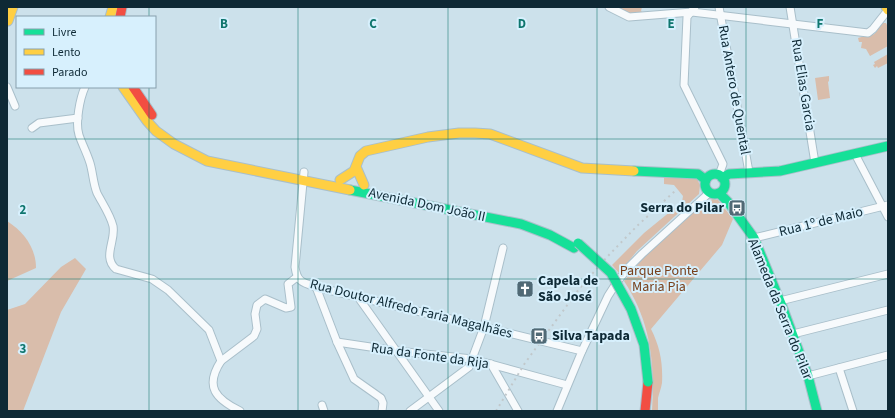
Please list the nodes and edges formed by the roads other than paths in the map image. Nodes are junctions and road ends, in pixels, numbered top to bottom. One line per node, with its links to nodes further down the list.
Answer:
1 (13, 7): 9 (main road)
2 (609, 7): 6 (street)
3 (719, 7): 8 (street, Rua Antero de Quental)
4 (790, 7): 10 (street, Rua Elias Garcia)
5 (886, 7): 7 (main road)
6 (693, 10): 8 (street); 26 (street)
7 (888, 10): 10 (street)
8 (721, 16): 10 (street); 24 (street, Rua Antero de Quental)
9 (11, 21)
10 (793, 24): 22 (street, Rua Elias Garcia)
11 (7, 87): 17 (street)
12 (81, 88): 16 (street)
13 (85, 88): 16 (street)
14 (124, 88): 25 (main road, Avenida Dom João II)
15 (134, 88): 25 (main road, Avenida Dom João II)
16 (82, 96): 18 (street)
17 (15, 106)
18 (78, 118): 19 (street); 50 (street)
19 (32, 128)
20 (888, 146): 21 (main road)
21 (855, 154): 22 (main road); 32 (street)
22 (815, 163): 24 (main road)
23 (357, 169): 27 (main road); 28 (main road); 29 (main road)
24 (749, 172): 26 (main road)
25 (303, 176): 27 (main road, Avenida Dom João II); 35 (main road, Avenida Dom João II); 38 (street, Rua Doutor Alfredo Faria Magalhães)
26 (720, 176): 28 (main road); 31 (main road)
27 (340, 180): 29 (main road, Avenida Dom João II)
28 (706, 180): 30 (main road)
29 (364, 185): 35 (main road, Avenida Dom João II)
30 (709, 192): 31 (main road); 47 (street)
31 (719, 193): 34 (main road, Alameda da Serra do Pilar)
32 (885, 206): 33 (street); 34 (street, Rua 1º de Maio)
33 (888, 216)
34 (754, 238): 41 (main road, Alameda da Serra do Pilar)
35 (576, 245): 54 (main road, Avenida Dom João II)
36 (503, 248): 43 (street)
37 (888, 274): 41 (street)
38 (297, 277): 39 (street, Rua Doutor Alfredo Faria Magalhães); 50 (street)
39 (316, 287): 40 (street, Rua Doutor Alfredo Faria Magalhães); 45 (street)
40 (358, 297): 43 (street, Rua Doutor Alfredo Faria Magalhães); 46 (street)
41 (780, 301): 44 (main road, Alameda da Serra do Pilar)
42 (888, 310): 44 (street)
43 (484, 326): 47 (street, Rua Doutor Alfredo Faria Magalhães); 49 (street)
44 (793, 334): 53 (main road, Alameda da Serra do Pilar)
45 (337, 342): 46 (street, Rua da Fonte da Rija); 58 (street)
46 (397, 351): 49 (street, Rua da Fonte da Rija); 56 (street)
47 (582, 351): 55 (street)
48 (888, 355): 52 (street)
49 (472, 359): 51 (street, Rua da Fonte da Rija); 56 (street)
50 (221, 361): 57 (street)
51 (491, 364): 55 (street, Rua da Fonte da Rija); 61 (street)
52 (839, 368): 53 (street); 66 (street)
53 (808, 376): 65 (main road, Alameda da Serra do Pilar)
54 (644, 382): 63 (main road, Avenida Dom João II); 64 (main road, Avenida Dom João II)
55 (567, 385): 62 (street)
56 (429, 397): 59 (street); 60 (street)
57 (240, 411)
58 (382, 411)
59 (410, 411)
60 (439, 411)
61 (518, 411)
62 (557, 411)
63 (638, 411)
64 (645, 411)
65 (817, 411)
66 (853, 411)

